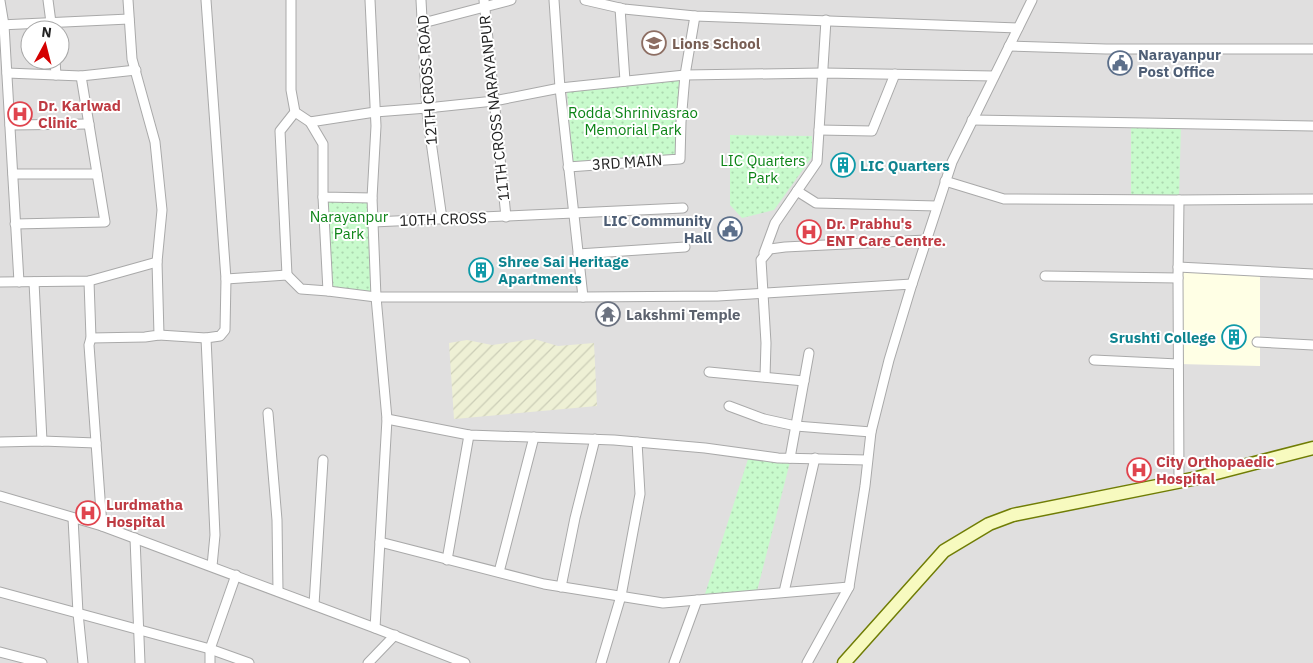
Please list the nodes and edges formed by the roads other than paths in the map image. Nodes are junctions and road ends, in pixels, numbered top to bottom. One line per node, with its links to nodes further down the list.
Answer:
1 (48, 0): 16 (street)
2 (128, 0): 15 (street)
3 (206, 0): 72 (street)
4 (291, 0): 38 (street)
5 (370, 0): 39 (street)
6 (421, 0): 18 (street, 12TH CROSS ROAD)
7 (511, 0): 12 (street)
8 (554, 0): 35 (street)
9 (585, 0): 13 (street)
10 (1032, 0): 22 (street)
11 (0, 1): 20 (street)
12 (484, 3): 18 (street); 36 (street, 11TH CROSS NARAYANPUR)
13 (620, 8): 14 (street); 34 (street)
14 (695, 16): 17 (street); 29 (street)
15 (129, 19): 19 (street); 26 (street)
16 (50, 20)
17 (826, 20): 22 (street); 28 (street)
18 (423, 23): 37 (street, 12TH CROSS ROAD)
19 (70, 24)
20 (2, 25): 21 (street); 27 (street)
21 (20, 25)
22 (1018, 28): 23 (street)
23 (1009, 46): 24 (street); 33 (street)
24 (1313, 50)
25 (56, 70): 31 (street)
26 (136, 70): 32 (street); 66 (street)
27 (7, 73): 31 (street); 43 (street)
28 (823, 73): 29 (street); 30 (street); 45 (street)
29 (685, 74): 34 (street); 46 (street, 3RD MAIN)
30 (895, 74): 33 (street); 45 (street)
31 (56, 75): 32 (street)
32 (81, 76): 42 (street)
33 (994, 76): 40 (street)
34 (625, 81): 35 (street)
35 (560, 88): 36 (street); 46 (street)
36 (494, 101): 37 (street); 58 (street, 11TH CROSS NARAYANPUR)
37 (427, 108): 39 (street); 59 (street, 12TH CROSS ROAD)
38 (295, 112): 41 (street); 69 (street)
39 (375, 112): 41 (street); 52 (street)
40 (972, 120): 44 (street); 49 (street)
41 (310, 122): 51 (street)
42 (89, 124): 43 (street); 48 (street)
43 (10, 125): 47 (street)
44 (1313, 126)
45 (819, 130): 50 (street)
46 (568, 167): 57 (street)
47 (13, 174): 48 (street); 61 (street)
48 (97, 174): 61 (street)
49 (945, 181): 54 (street); 55 (street)
50 (797, 191): 55 (street); 65 (street)
51 (323, 197): 52 (street); 78 (street)
52 (372, 198): 60 (street)
53 (1313, 199): 54 (street)
54 (1179, 200): 67 (street)
55 (937, 206): 62 (street)
56 (683, 208): 57 (street, 10TH CROSS)
57 (574, 214): 58 (street, 10TH CROSS); 64 (street)
58 (506, 217): 59 (street, 10TH CROSS)
59 (442, 219): 60 (street, 10TH CROSS)
60 (373, 222): 80 (street)
61 (16, 224): 75 (street)
62 (926, 240): 65 (street); 77 (street)
63 (685, 247): 64 (street)
64 (578, 254): 81 (street)
65 (761, 260): 79 (street)
66 (157, 262): 73 (street); 82 (street)
67 (1178, 267): 68 (street); 71 (street)
68 (1313, 274)
69 (287, 275): 72 (street); 78 (street)
70 (1045, 276): 71 (street)
71 (1178, 278): 89 (street)
72 (226, 279): 84 (street)
73 (89, 281): 76 (street); 83 (street)
74 (0, 282): 75 (street)
75 (19, 282): 76 (street)
76 (34, 282): 101 (street)
77 (912, 284): 79 (street); 97 (street)
78 (328, 291): 80 (street)
79 (764, 294): 81 (street); 91 (street)
80 (376, 297): 81 (street); 95 (street)
81 (583, 297)
82 (159, 335): 83 (street); 84 (street)
83 (91, 338): 104 (street)
84 (206, 338): 117 (street)
85 (1257, 342): 86 (street)
86 (1313, 345)
87 (809, 352): 92 (street)
88 (1094, 360): 89 (street)
89 (1178, 364): 110 (street)
90 (709, 372): 91 (street)
91 (765, 377): 92 (street)
92 (804, 381): 96 (street)
93 (729, 406): 96 (street)
94 (268, 413): 122 (street)
95 (387, 419): 98 (street); 115 (street)
96 (796, 426): 97 (street); 106 (street)
97 (871, 432): 109 (street)
98 (469, 435): 99 (street); 116 (street)
99 (534, 438): 100 (street); 118 (street)
100 (595, 439): 103 (street); 120 (street)
101 (42, 441): 102 (street); 104 (street)
102 (0, 442)
103 (637, 442): 106 (street); 125 (street)
104 (96, 443): 113 (street)
105 (1313, 448): 110 (street)
106 (790, 458): 107 (street)
107 (815, 458): 109 (street); 124 (street)
108 (322, 460): 127 (street)
109 (867, 460): 121 (street)
110 (1179, 482): 144 (street)
111 (0, 496): 112 (street)
112 (73, 518): 113 (street); 128 (street)
113 (102, 526): 114 (street)
114 (135, 538): 117 (street); 130 (street)
115 (380, 542): 116 (street); 129 (street)
116 (447, 560): 118 (street)
117 (212, 566): 119 (street)
118 (499, 572): 120 (street)
119 (236, 575): 122 (street); 132 (street)
120 (562, 587): 125 (street)
121 (849, 587): 124 (street); 143 (street)
122 (278, 591): 127 (street)
123 (0, 592): 128 (street)
124 (784, 592): 126 (street)
125 (621, 596): 126 (street); 141 (street)
126 (697, 600): 142 (street)
127 (314, 605): 129 (street)
128 (78, 613): 130 (street); 135 (street)
129 (375, 628): 131 (street)
130 (138, 629): 132 (street); 136 (street)
131 (395, 636): 139 (street); 140 (street)
132 (210, 649): 137 (street); 138 (street)
133 (0, 652): 134 (street)
134 (42, 663)
135 (83, 663)
136 (140, 663)
137 (210, 663)
138 (249, 663)
139 (368, 663)
140 (465, 663)
141 (601, 663)
142 (674, 663)
143 (807, 663)
144 (844, 663)

